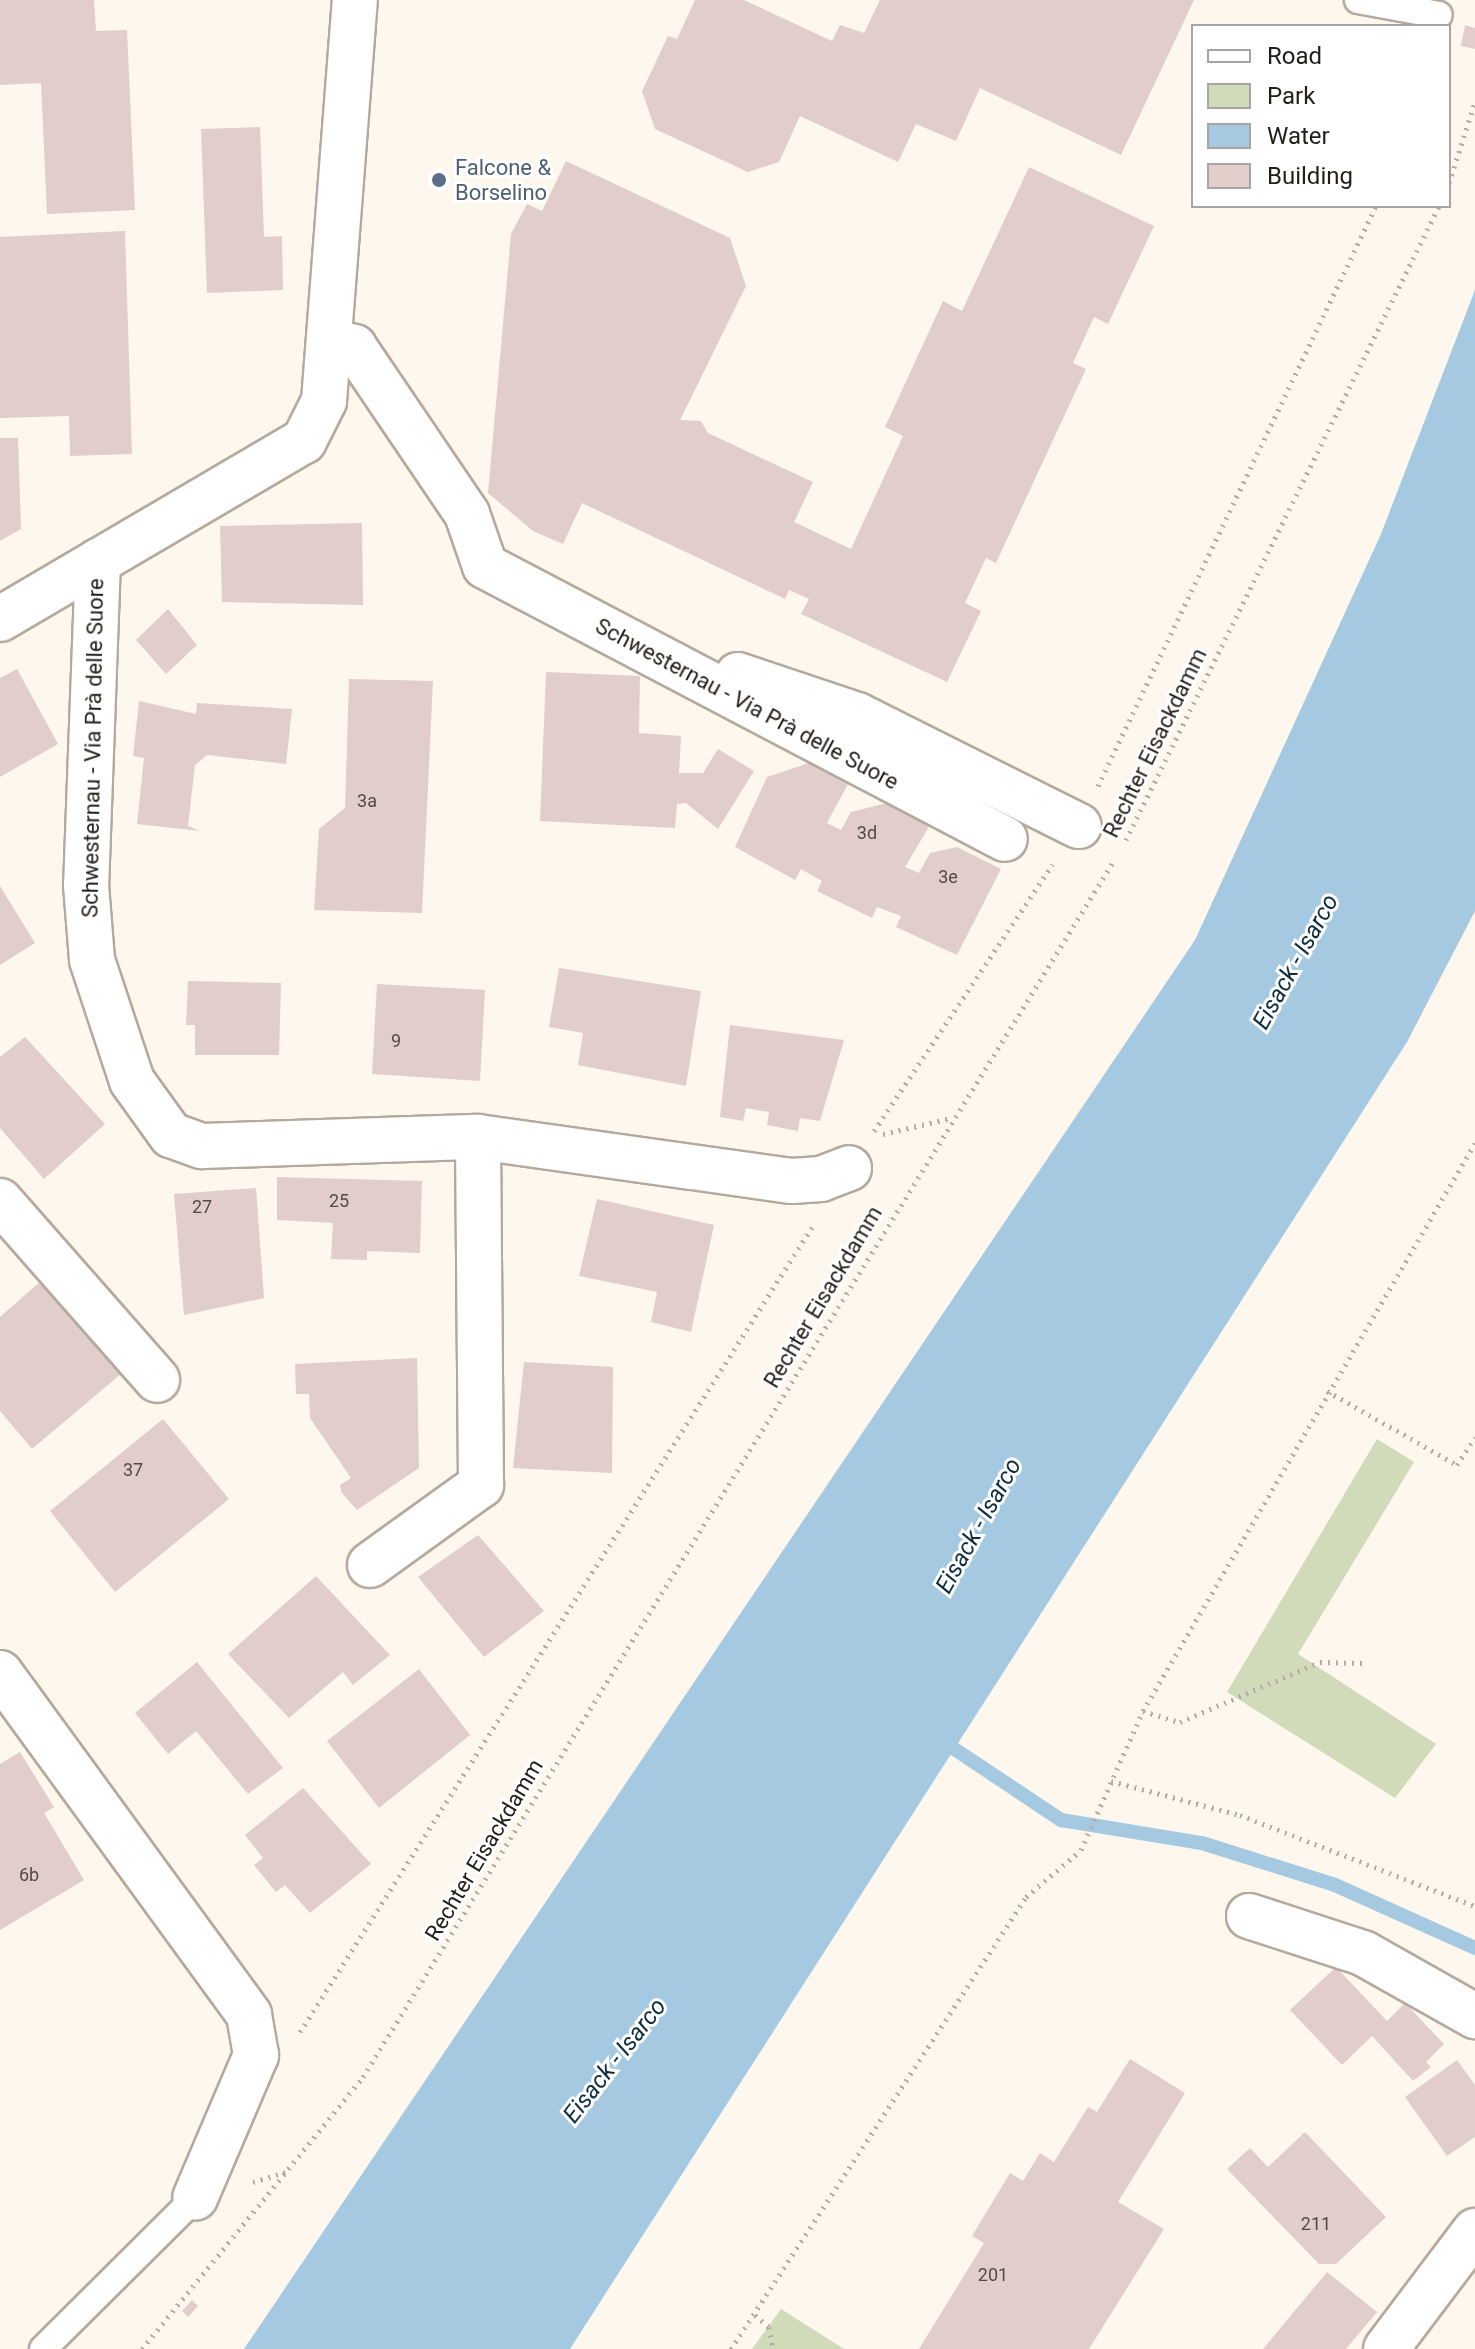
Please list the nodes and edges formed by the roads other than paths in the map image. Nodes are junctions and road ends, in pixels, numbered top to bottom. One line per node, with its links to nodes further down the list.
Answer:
1 (355, 0): 4 (street, Schwesternau - Via Prà delle Suore)
2 (1358, 0): 3 (lane)
3 (1439, 15)
4 (329, 341): 5 (street, Schwesternau - Via Prà delle Suore); 6 (street, Schwesternau - Via Prà delle Suore)
5 (467, 514): 8 (street); 9 (street, Schwesternau - Via Prà delle Suore)
6 (98, 561): 7 (street, Schwesternau - Via Prà delle Suore); 10 (street, Schwesternau - Via Prà delle Suore)
7 (0, 619)
8 (1079, 826)
9 (1005, 839)
10 (478, 1137): 11 (street, Schwesternau - Via Prà delle Suore); 14 (street)
11 (859, 1153)
12 (0, 1201): 13 (street)
13 (157, 1380)
14 (370, 1565)
15 (0, 1673): 18 (street)
16 (1249, 1916): 17 (street)
17 (1475, 2016)
18 (195, 2198): 20 (lane)
19 (1475, 2231): 21 (street)
20 (43, 2349)
21 (1386, 2349)

